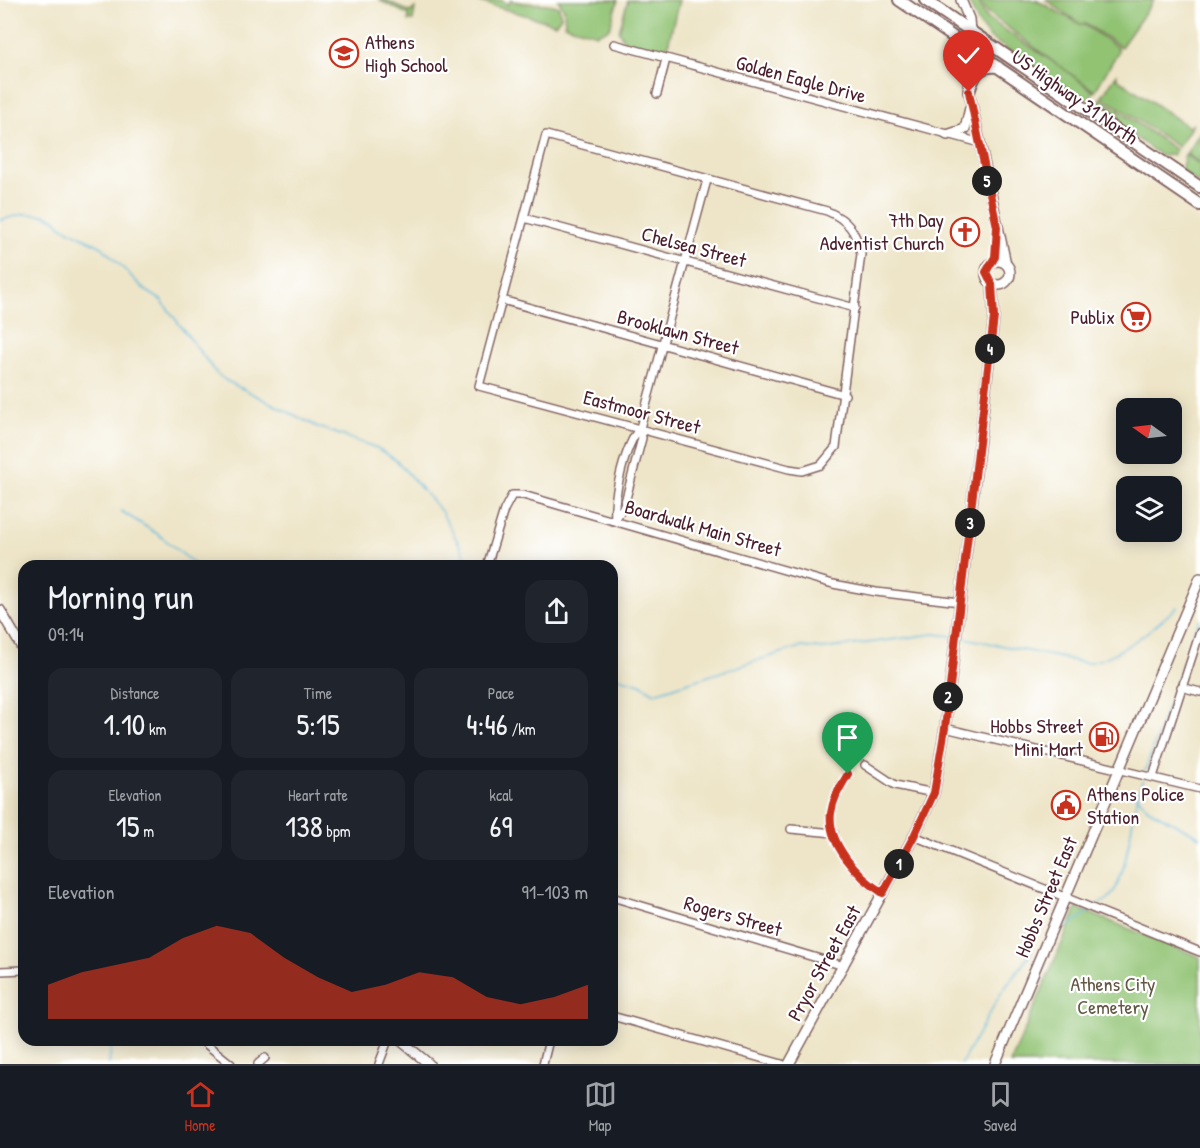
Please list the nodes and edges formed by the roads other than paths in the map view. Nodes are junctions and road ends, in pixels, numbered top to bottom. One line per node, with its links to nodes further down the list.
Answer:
1 (899, 0): 7 (main road, US Highway 31 North)
2 (943, 0): 4 (main road)
3 (961, 0): 5 (street)
4 (927, 1): 5 (main road, US Highway 31 North)
5 (970, 32): 7 (street); 15 (main road, US Highway 31 North)
6 (614, 44): 8 (street, Golden Eagle Drive)
7 (969, 46): 9 (main road, US Highway 31 North); 11 (street)
8 (666, 59): 10 (street); 12 (street, Golden Eagle Drive)
9 (999, 67): 11 (main road); 16 (main road, US Highway 31 North)
10 (657, 94)
11 (970, 96): 12 (street); 13 (street)
12 (947, 135): 13 (street, Golden Eagle Drive)
13 (981, 143): 18 (street)
14 (707, 180): 17 (street, Eastmoor Street); 20 (street); 25 (street, Eastmoor Street)
15 (1200, 187)
16 (1200, 205)
17 (524, 218): 20 (street, Chelsea Street); 24 (street, Eastmoor Street)
18 (997, 227): 19 (street); 21 (street)
19 (994, 261): 21 (street); 23 (street)
20 (685, 262): 25 (street, Chelsea Street); 27 (street)
21 (1006, 264): 22 (street)
22 (1006, 282): 23 (street); 26 (street, Pryor Street East)
23 (992, 284): 26 (street, Pryor Street East)
24 (502, 300): 27 (street, Brooklawn Street); 29 (street, Eastmoor Street)
25 (855, 308): 28 (street, Eastmoor Street)
26 (994, 317): 33 (street, Pryor Street East)
27 (663, 345): 28 (street, Brooklawn Street); 29 (street)
28 (845, 395): 29 (street, Eastmoor Street)
29 (640, 428): 30 (street)
30 (615, 520): 31 (street, Boardwalk Main Street); 33 (street, Boardwalk Main Street)
31 (489, 560)
32 (1200, 578): 41 (street, Hobbs Street East)
33 (960, 602): 39 (street, Pryor Street East)
34 (0, 609): 36 (street)
35 (1200, 632): 37 (street)
36 (18, 640)
37 (1180, 687): 38 (street); 43 (street)
38 (1200, 692)
39 (945, 728): 41 (street); 45 (street, Pryor Street East)
40 (865, 765): 45 (street)
41 (1120, 769): 43 (street); 50 (street, Hobbs Street East)
42 (848, 774): 47 (street)
43 (1153, 777): 44 (street)
44 (1200, 789)
45 (934, 793): 48 (street, Pryor Street East)
46 (791, 829): 47 (street)
47 (834, 833): 49 (street)
48 (914, 836): 49 (street, Pryor Street East); 50 (street)
49 (883, 893): 53 (street, Pryor Street East)
50 (1065, 898): 52 (street); 69 (street, Hobbs Street East)
51 (618, 899): 53 (street, Rogers Street)
52 (1200, 952)
53 (844, 966): 68 (street, Pryor Street East)
54 (18, 970): 55 (street)
55 (0, 971)
56 (618, 1018): 67 (street)
57 (208, 1046): 62 (street)
58 (386, 1046): 64 (street)
59 (407, 1046): 65 (street)
60 (548, 1046): 66 (street)
61 (265, 1058): 63 (street)
62 (231, 1064)
63 (258, 1064)
64 (379, 1064)
65 (429, 1064)
66 (543, 1064)
67 (782, 1064)
68 (789, 1064)
69 (994, 1064)

